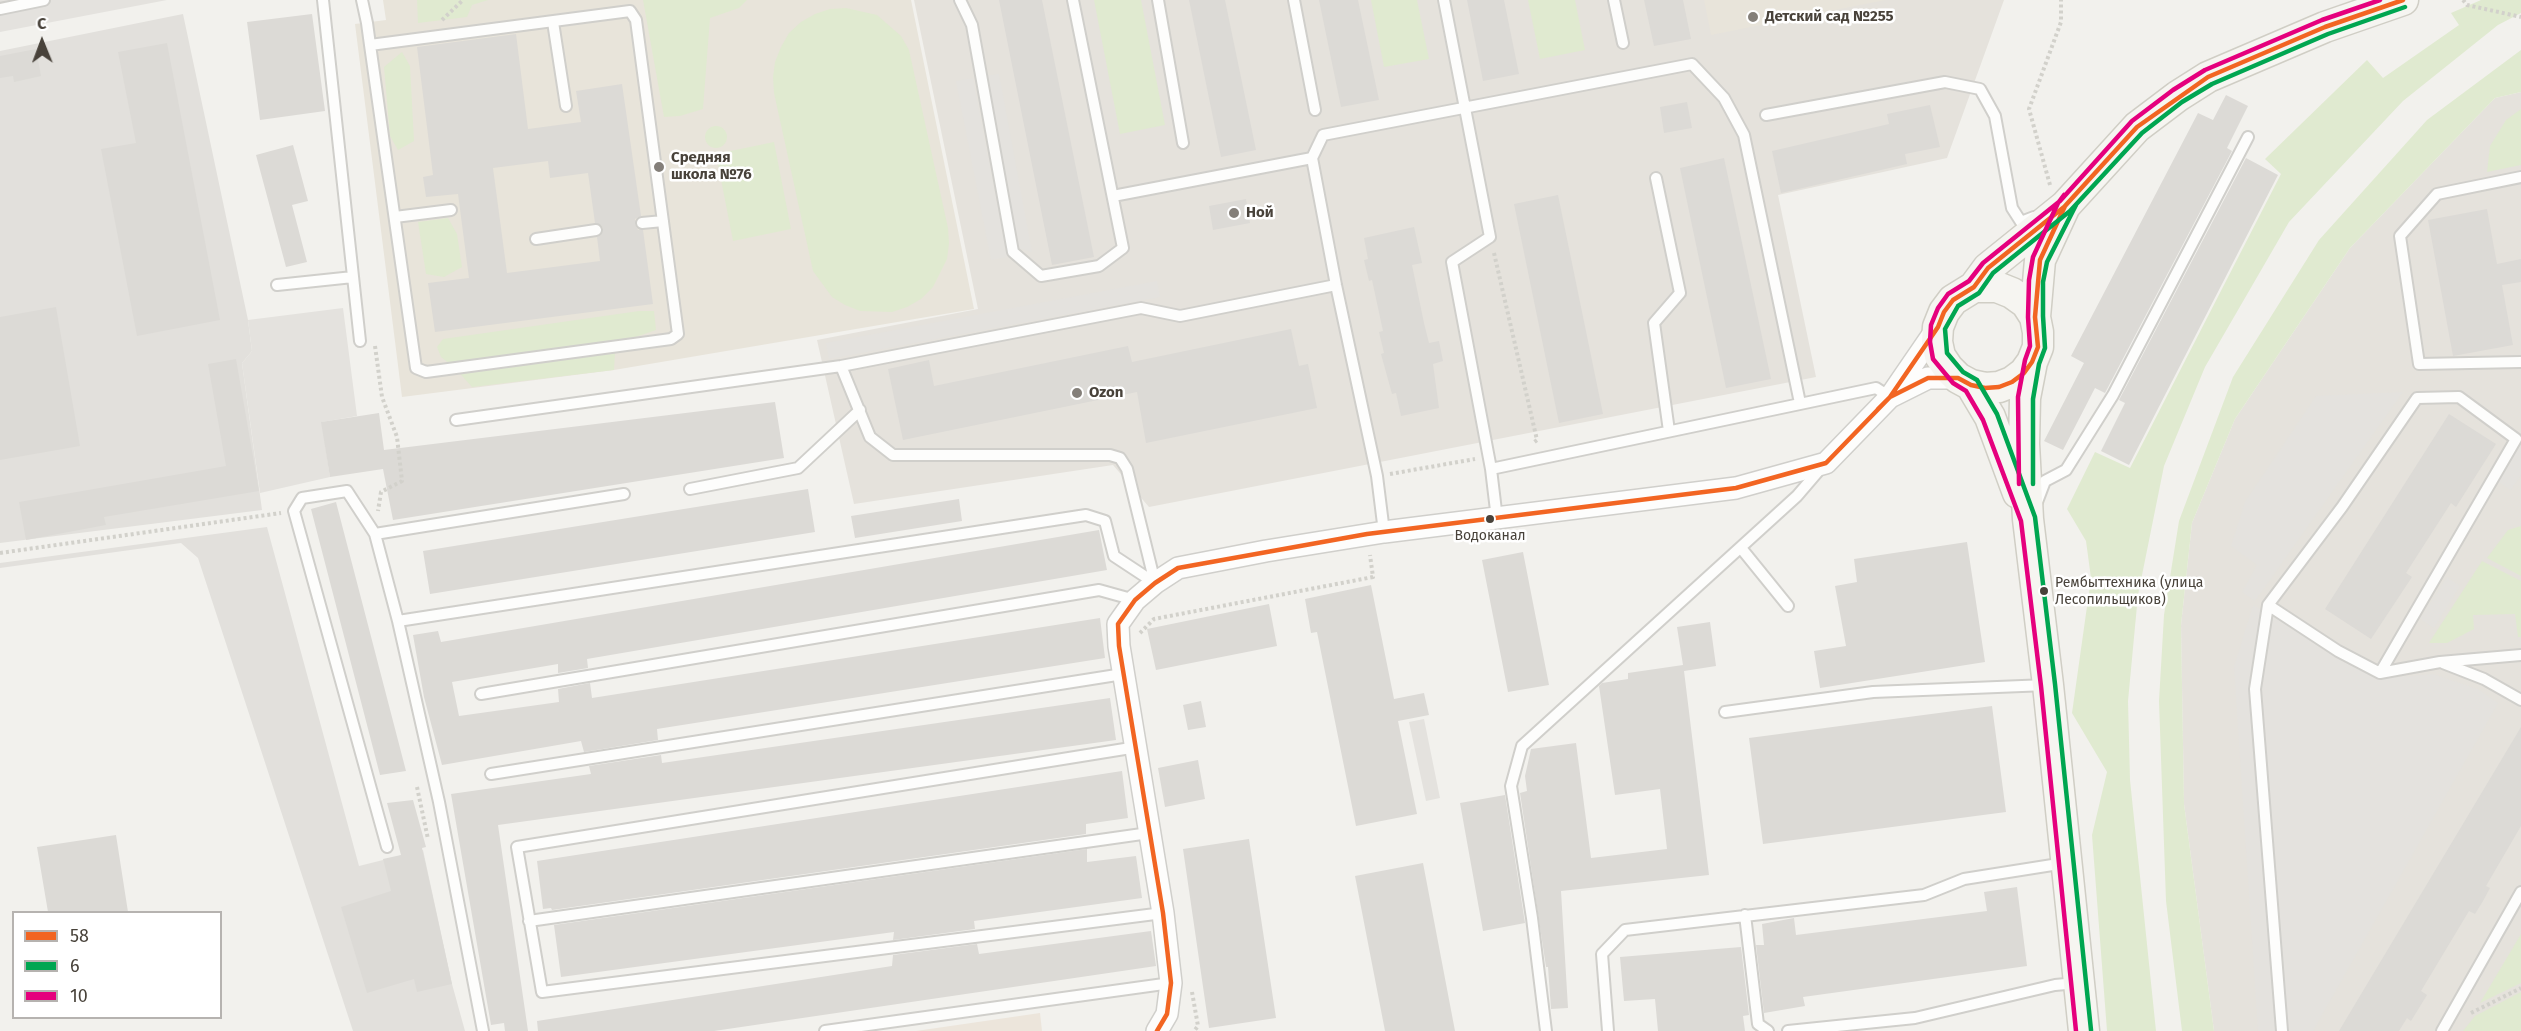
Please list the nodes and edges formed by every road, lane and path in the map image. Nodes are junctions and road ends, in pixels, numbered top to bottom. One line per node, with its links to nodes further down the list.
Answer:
1 (44, 0): 13 (lane)
2 (323, 0): 36 (lane)
3 (362, 0): 17 (lane)
4 (960, 0): 27 (lane)
5 (1073, 0): 27 (lane)
6 (1158, 0): 23 (lane)
7 (1294, 0): 20 (lane)
8 (1444, 0): 19 (lane)
9 (1614, 0): 16 (lane)
10 (2061, 0): 28 (path)
11 (2403, 0): 28 (main road)
12 (2463, 0): 14 (path)
13 (0, 9)
14 (2521, 17)
15 (553, 22): 17 (lane); 18 (lane); 31 (lane)
16 (1623, 43)
17 (370, 45): 30 (lane)
18 (566, 106)
19 (1466, 107): 24 (lane); 34 (lane); 48 (lane)
20 (1315, 110)
21 (1766, 115): 28 (lane)
22 (2248, 137): 61 (lane)
23 (1183, 143)
24 (1312, 158): 27 (lane); 38 (lane)
25 (2521, 177): 44 (lane)
26 (1656, 178): 51 (lane)
27 (1113, 196)
28 (2059, 200): 39 (main road); 40 (main road)
29 (451, 210): 30 (lane)
30 (395, 217): 31 (lane)
31 (663, 221): 32 (lane)
32 (642, 223)
33 (596, 230): 35 (lane)
34 (1490, 237): 52 (path); 53 (lane)
35 (536, 239)
36 (353, 277): 37 (lane); 42 (lane)
37 (277, 285)
38 (1336, 285): 45 (lane); 56 (lane)
39 (1974, 287): 40 (main road); 41 (main road)
40 (2035, 317): 43 (main road)
41 (1938, 327): 46 (main road); 47 (street)
42 (360, 341)
43 (2032, 362): 46 (main road); 61 (main road)
44 (2521, 362)
45 (841, 366): 49 (lane); 50 (lane)
46 (1964, 382): 47 (street); 61 (main road)
47 (1890, 397): 48 (lane); 54 (street)
48 (1800, 403): 51 (lane)
49 (860, 411): 57 (lane); 67 (lane)
50 (456, 420)
51 (1669, 431): 55 (lane)
52 (1529, 446)
53 (1488, 457): 55 (lane); 56 (path)
54 (1826, 463): 60 (street); 64 (lane)
55 (1491, 469): 60 (lane)
56 (1377, 476): 62 (lane)
57 (690, 489)
58 (624, 494): 63 (lane)
59 (294, 512): 63 (lane); 66 (path); 84 (lane)
60 (1497, 519): 62 (street)
61 (2028, 522): 77 (main road)
62 (1384, 532): 67 (street)
63 (375, 534): 71 (lane)
64 (1741, 548): 70 (lane); 98 (lane)
65 (1369, 549): 72 (path)
66 (0, 553)
67 (1155, 583): 68 (street); 71 (lane)
68 (1135, 600): 76 (street); 78 (lane)
69 (2268, 605): 75 (lane); 75 (lane); 103 (lane)
70 (1788, 606)
71 (398, 621): 94 (lane)
72 (1139, 634)
73 (2521, 654): 74 (lane)
74 (2440, 662): 75 (lane); 79 (lane)
75 (2380, 673)
76 (1123, 674): 81 (street); 82 (lane)
77 (2048, 686): 80 (lane); 85 (main road)
78 (481, 694)
79 (2521, 700)
80 (1725, 712)
81 (1137, 747): 83 (street); 89 (lane)
82 (491, 774)
83 (1149, 833): 87 (street); 89 (lane)
84 (387, 847)
85 (2066, 863): 88 (lane); 91 (main road)
86 (2521, 891): 104 (lane)
87 (1163, 913): 89 (lane); 90 (street)
88 (1745, 915): 99 (lane); 100 (lane)
89 (529, 921)
90 (1180, 981): 95 (lane); 96 (street); 97 (path)
91 (2078, 982): 101 (lane); 102 (main road)
92 (2521, 988): 93 (path)
93 (2470, 1014)
94 (483, 1031)
95 (825, 1031)
96 (1157, 1031)
97 (1194, 1031)
98 (1546, 1031)
99 (1608, 1031)
100 (1768, 1031)
101 (1788, 1031)
102 (2084, 1031)
103 (2282, 1031)
104 (2442, 1031)

